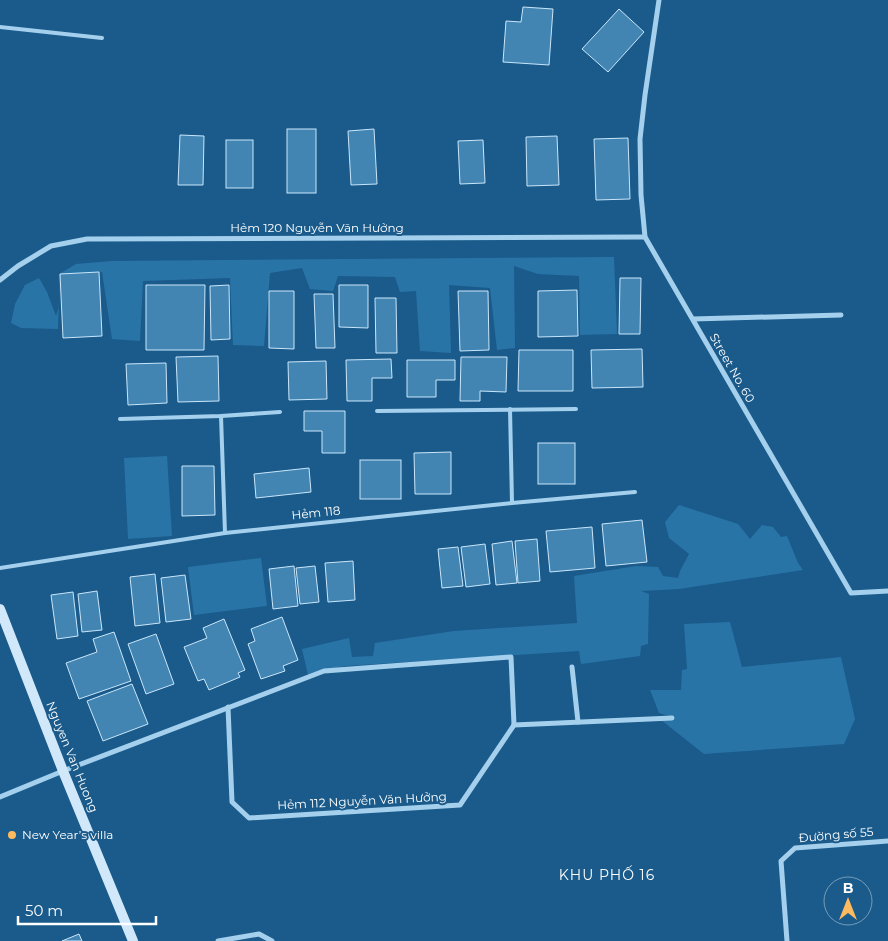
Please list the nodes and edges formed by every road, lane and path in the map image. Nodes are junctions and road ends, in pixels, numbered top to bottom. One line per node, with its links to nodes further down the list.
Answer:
1 (659, 0): 4 (street, Street No. 60)
2 (0, 27): 3 (lane)
3 (102, 38)
4 (645, 237): 5 (street, Hẻm 120 Nguyễn Văn Hưởng); 7 (street, Street No. 60)
5 (0, 280)
6 (841, 315): 7 (street)
7 (693, 319): 18 (street, Street No. 60)
8 (510, 409): 9 (lane); 10 (lane); 15 (lane)
9 (576, 409)
10 (377, 411)
11 (280, 412): 12 (lane)
12 (221, 416): 13 (lane); 16 (lane)
13 (120, 419)
14 (635, 492): 15 (lane, Hẻm 118)
15 (512, 503): 16 (lane, Hẻm 118)
16 (225, 533): 17 (lane, Hẻm 118)
17 (0, 568)
18 (888, 591)
19 (1, 614): 25 (main road, Nguyen Van Huong)
20 (572, 667): 23 (street)
21 (228, 707): 24 (street); 24 (street, Hẻm 112 Nguyễn Văn Hưởng); 25 (street)
22 (672, 718): 23 (street)
23 (578, 722): 24 (street)
24 (514, 725)
25 (63, 771): 26 (street); 28 (main road, Nguyen Van Huong)
26 (0, 797)
27 (888, 841): 31 (street, Đường số 55)
28 (133, 941)
29 (218, 941): 30 (street)
30 (272, 941)
31 (787, 941)

